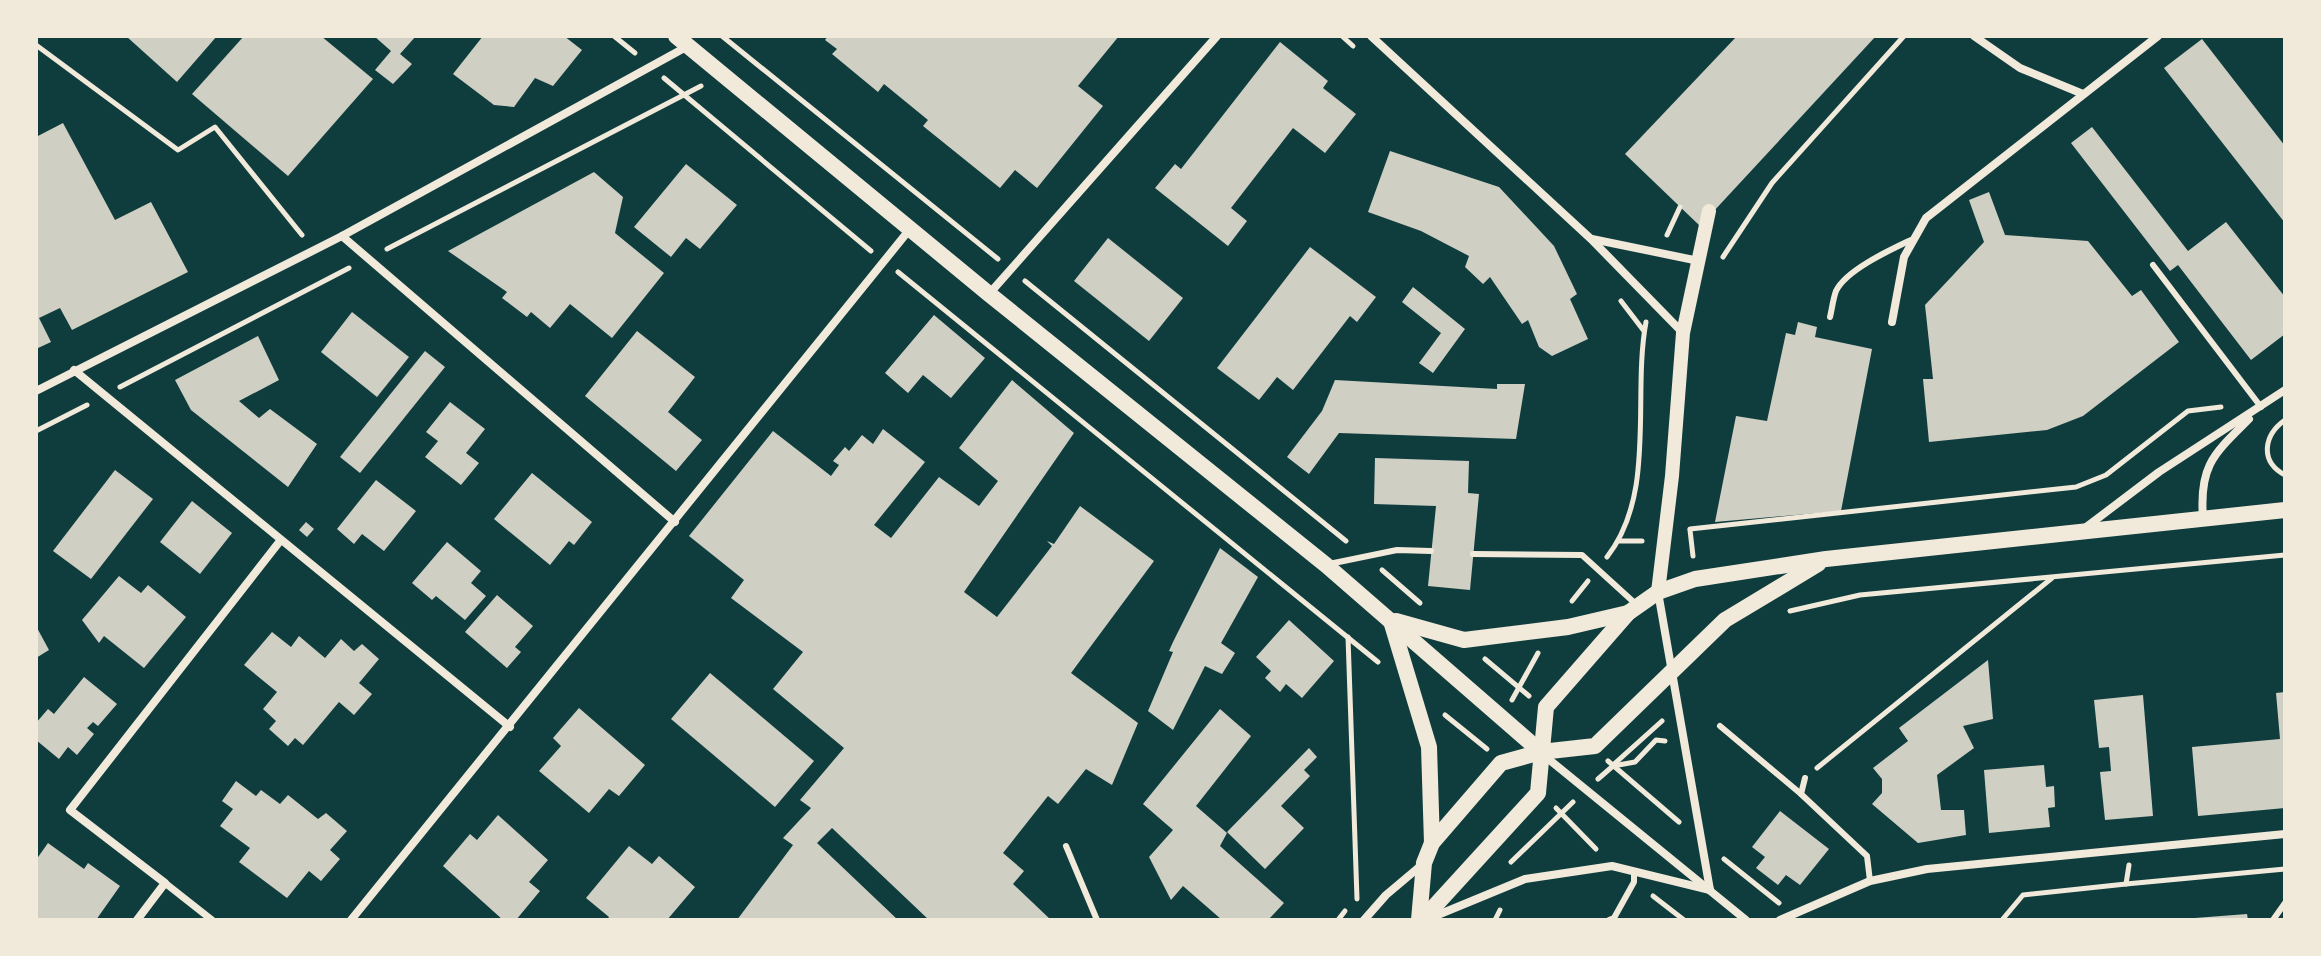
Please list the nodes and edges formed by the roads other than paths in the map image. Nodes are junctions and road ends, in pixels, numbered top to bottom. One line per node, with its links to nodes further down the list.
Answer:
1 (1217, 36): 14 (street)
2 (1371, 36): 10 (street)
3 (1974, 36): 6 (street)
4 (2158, 36): 6 (street)
5 (682, 41): 8 (main road); 9 (street)
6 (2083, 94): 11 (street)
7 (1709, 211): 12 (street)
8 (910, 229): 14 (main road); 24 (street)
9 (342, 236): 18 (street); 24 (street)
10 (1591, 239): 12 (street); 17 (street)
11 (1911, 240): 15 (lane); 16 (street)
12 (1699, 261): 17 (street)
13 (2153, 265): 21 (lane)
14 (989, 294): 30 (main road)
15 (1830, 317)
16 (1892, 322)
17 (1683, 333): 31 (street)
18 (74, 370): 20 (street); 26 (street)
19 (2285, 390): 21 (street)
20 (36, 391)
21 (2261, 407): 23 (street); 25 (street)
22 (2285, 510): 23 (main road)
23 (2203, 518): 25 (main road)
24 (675, 522): 36 (street)
25 (2081, 531): 29 (main road)
26 (280, 541): 36 (street); 46 (street)
27 (1431, 551): 30 (lane)
28 (1473, 554): 32 (lane)
29 (1826, 559): 31 (main road); 34 (main road)
30 (1326, 565): 33 (main road)
31 (1658, 592): 32 (main road); 34 (street)
32 (1633, 609): 33 (main road); 37 (main road)
33 (1391, 620): 37 (main road); 41 (main road)
34 (1674, 669): 37 (main road); 47 (street)
35 (1720, 726): 39 (lane)
36 (510, 727): 51 (street)
37 (1541, 752): 41 (main road); 47 (street); 54 (main road)
38 (1805, 778): 39 (lane)
39 (1801, 794): 45 (lane)
40 (2285, 834): 45 (street)
41 (1432, 843): 43 (main road)
42 (1066, 846): 52 (lane)
43 (1424, 863): 53 (street); 54 (main road)
44 (1634, 871): 47 (street); 54 (street); 55 (lane)
45 (1870, 881): 57 (street)
46 (165, 883): 49 (street); 50 (street)
47 (1710, 890): 56 (street)
48 (2285, 903): 58 (lane)
49 (137, 920)
50 (212, 920)
51 (351, 920)
52 (1097, 920)
53 (1364, 920)
54 (1423, 920)
55 (1609, 920)
56 (1746, 920)
57 (1780, 920)
58 (2273, 920)

